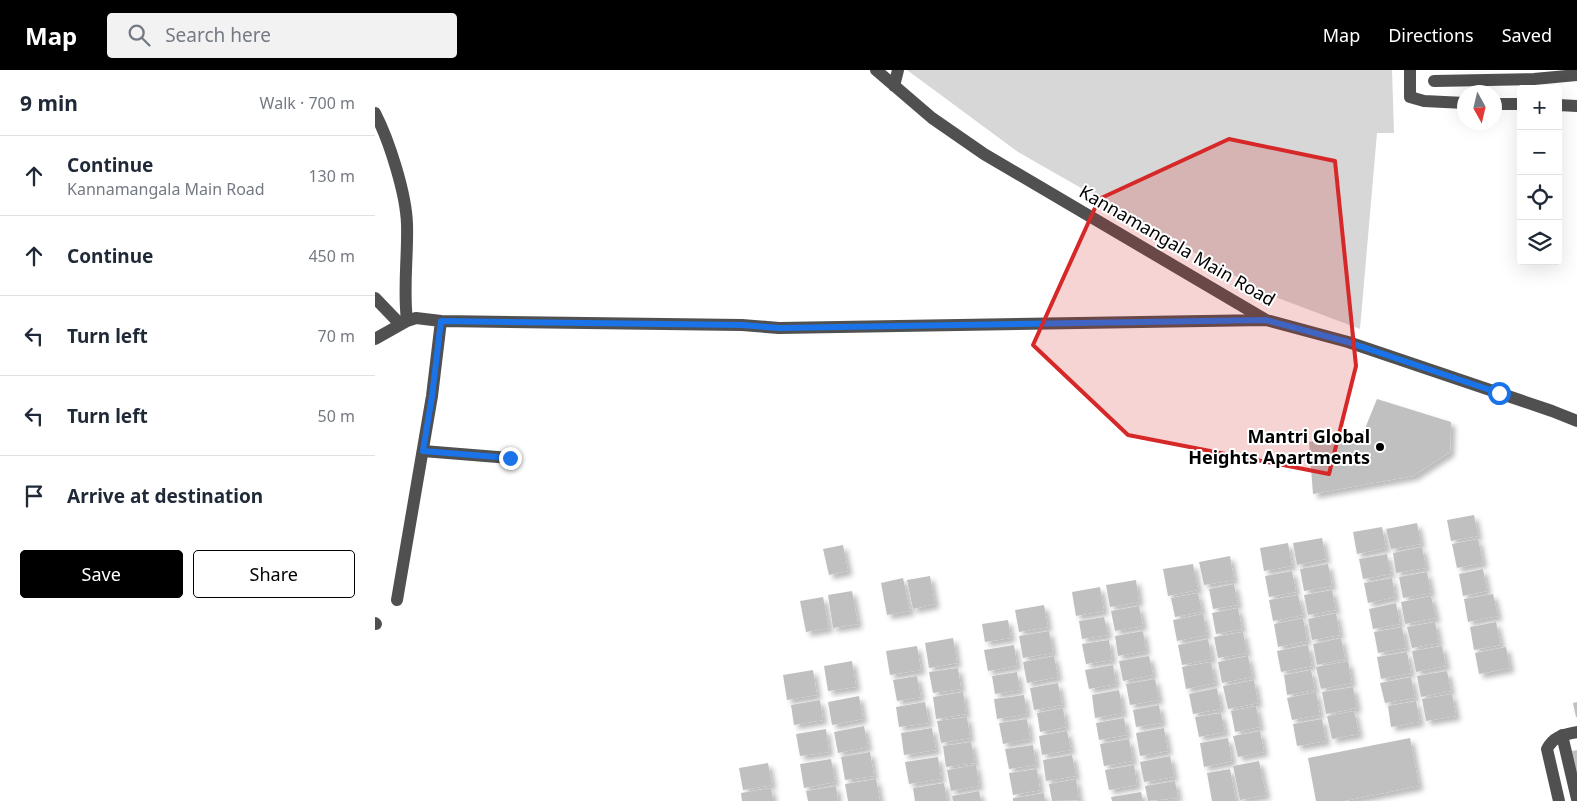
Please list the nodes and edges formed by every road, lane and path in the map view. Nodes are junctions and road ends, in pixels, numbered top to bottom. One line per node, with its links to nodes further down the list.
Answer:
1 (876, 70): 6 (street, Kannamangala Main Road)
2 (898, 70): 6 (street)
3 (1410, 70): 7 (street)
4 (1577, 75): 5 (street)
5 (1434, 81)
6 (894, 86): 14 (street, Kannamangala Main Road)
7 (1457, 103)
8 (1502, 104): 9 (street)
9 (1517, 104)
10 (1562, 105): 11 (street)
11 (1577, 106)
12 (375, 113): 16 (street)
13 (375, 298): 16 (street)
14 (1266, 320): 15 (street); 18 (street, Kannamangala Main Road)
15 (441, 321): 16 (street); 19 (street)
16 (404, 322): 17 (street)
17 (375, 339)
18 (1577, 421)
19 (423, 451): 20 (street); 21 (street)
20 (510, 458)
21 (397, 600)
22 (1577, 732): 23 (street)
23 (1562, 735): 24 (street); 25 (street)
24 (1577, 799)
25 (1559, 801)

